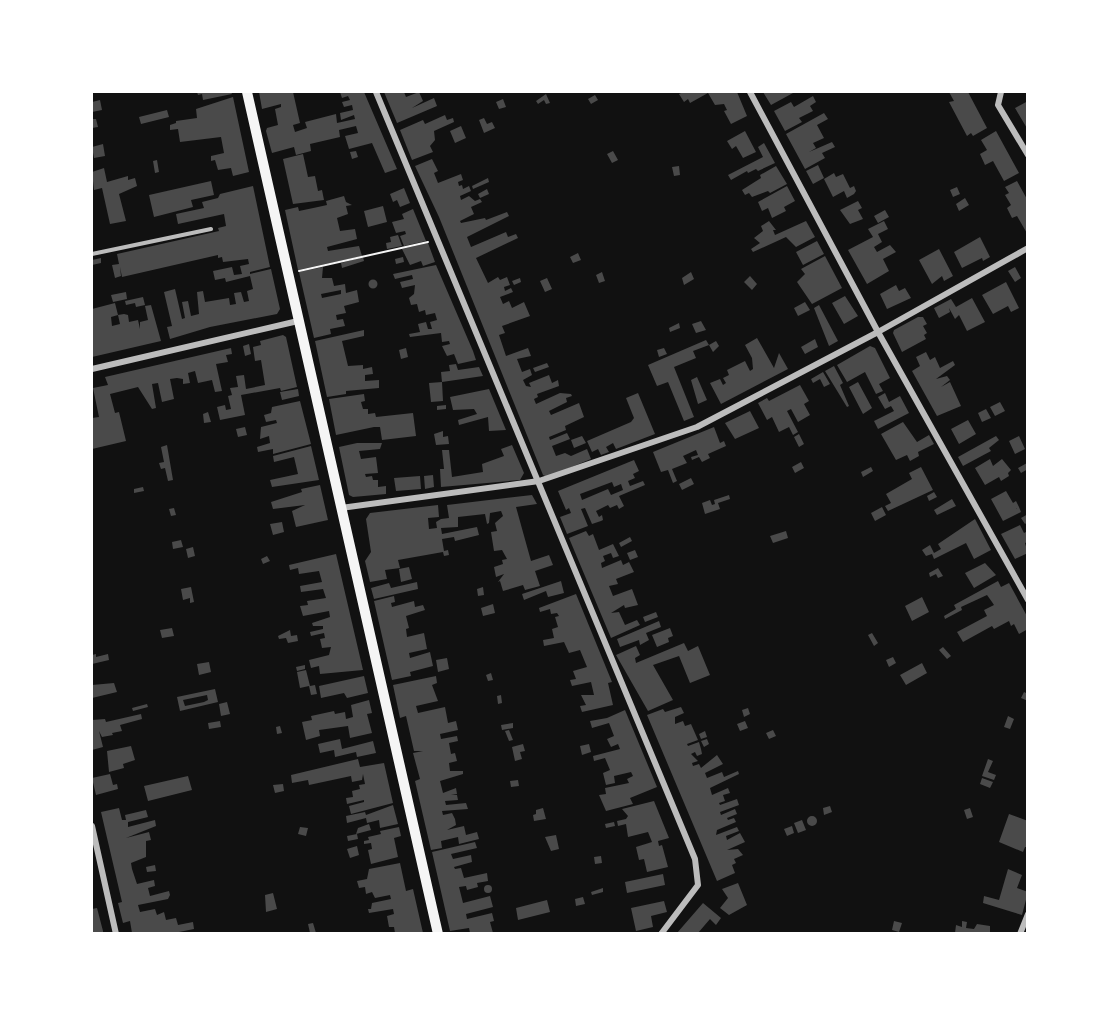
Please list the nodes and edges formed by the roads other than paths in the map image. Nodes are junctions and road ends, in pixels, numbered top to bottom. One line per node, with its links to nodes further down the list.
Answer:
1 (247, 92): 9 (main road)
2 (376, 92): 12 (street)
3 (750, 92): 10 (street)
4 (1001, 92): 5 (street)
5 (1028, 155)
6 (212, 229): 8 (lane)
7 (1028, 248): 10 (street)
8 (92, 254)
9 (298, 321): 11 (street); 13 (main road)
10 (878, 332): 12 (street); 14 (street)
11 (92, 369)
12 (539, 481): 13 (street); 19 (street)
13 (341, 508): 18 (main road)
14 (1028, 600)
15 (92, 826): 17 (street)
16 (1028, 914): 20 (street)
17 (116, 933)
18 (438, 933)
19 (661, 933)
20 (1020, 933)

